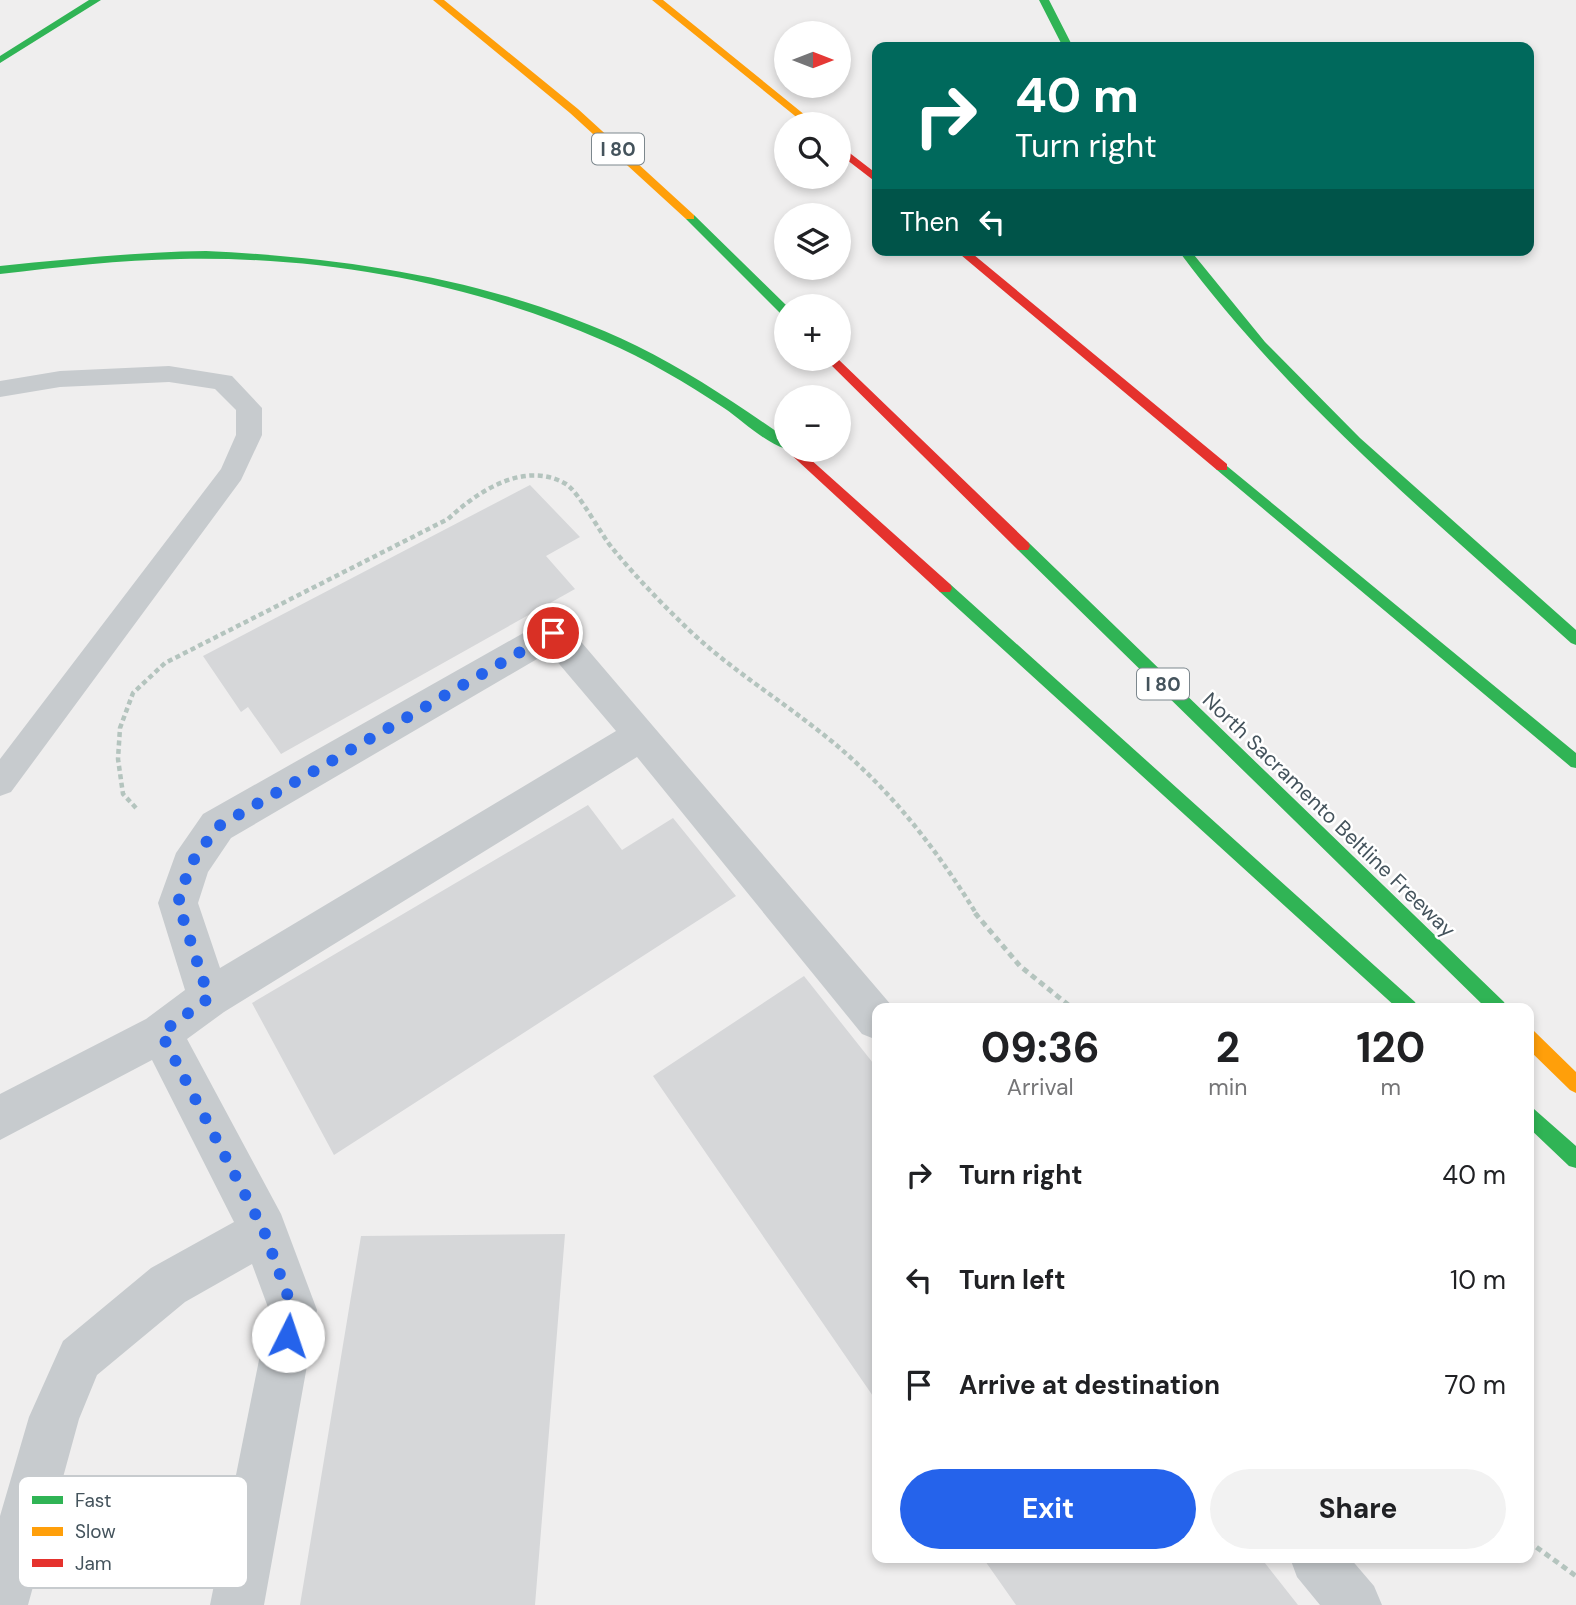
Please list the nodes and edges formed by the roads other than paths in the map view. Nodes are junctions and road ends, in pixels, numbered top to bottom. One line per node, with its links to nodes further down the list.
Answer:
1 (96, 0): 6 (main road)
2 (438, 0): 13 (main road, I 80)
3 (657, 0): 7 (main road)
4 (1044, 0): 5 (main road)
5 (1065, 42)
6 (0, 60)
7 (796, 112)
8 (851, 158): 9 (main road)
9 (872, 176)
10 (968, 256): 20 (main road)
11 (1189, 256): 18 (main road)
12 (0, 270): 16 (main road)
13 (774, 300)
14 (843, 371): 24 (main road, North Sacramento Beltline Freeway / I 80)
15 (0, 389): 21 (lane)
16 (774, 435)
17 (805, 462): 23 (main road)
18 (1576, 639)
19 (640, 735): 22 (street); 22 (street); 25 (street)
20 (1576, 762)
21 (0, 782)
22 (209, 998): 26 (street)
23 (1403, 1003)
24 (1493, 1003)
25 (872, 1014)
26 (161, 1033): 29 (street); 32 (street)
27 (1534, 1043): 28 (main road)
28 (1576, 1084)
29 (0, 1118)
30 (1534, 1120): 31 (main road)
31 (1576, 1159)
32 (264, 1231): 33 (street); 35 (street)
33 (37, 1476)
34 (18, 1545): 37 (street)
35 (248, 1547)
36 (1320, 1563): 38 (street)
37 (1, 1605)
38 (1354, 1605)

